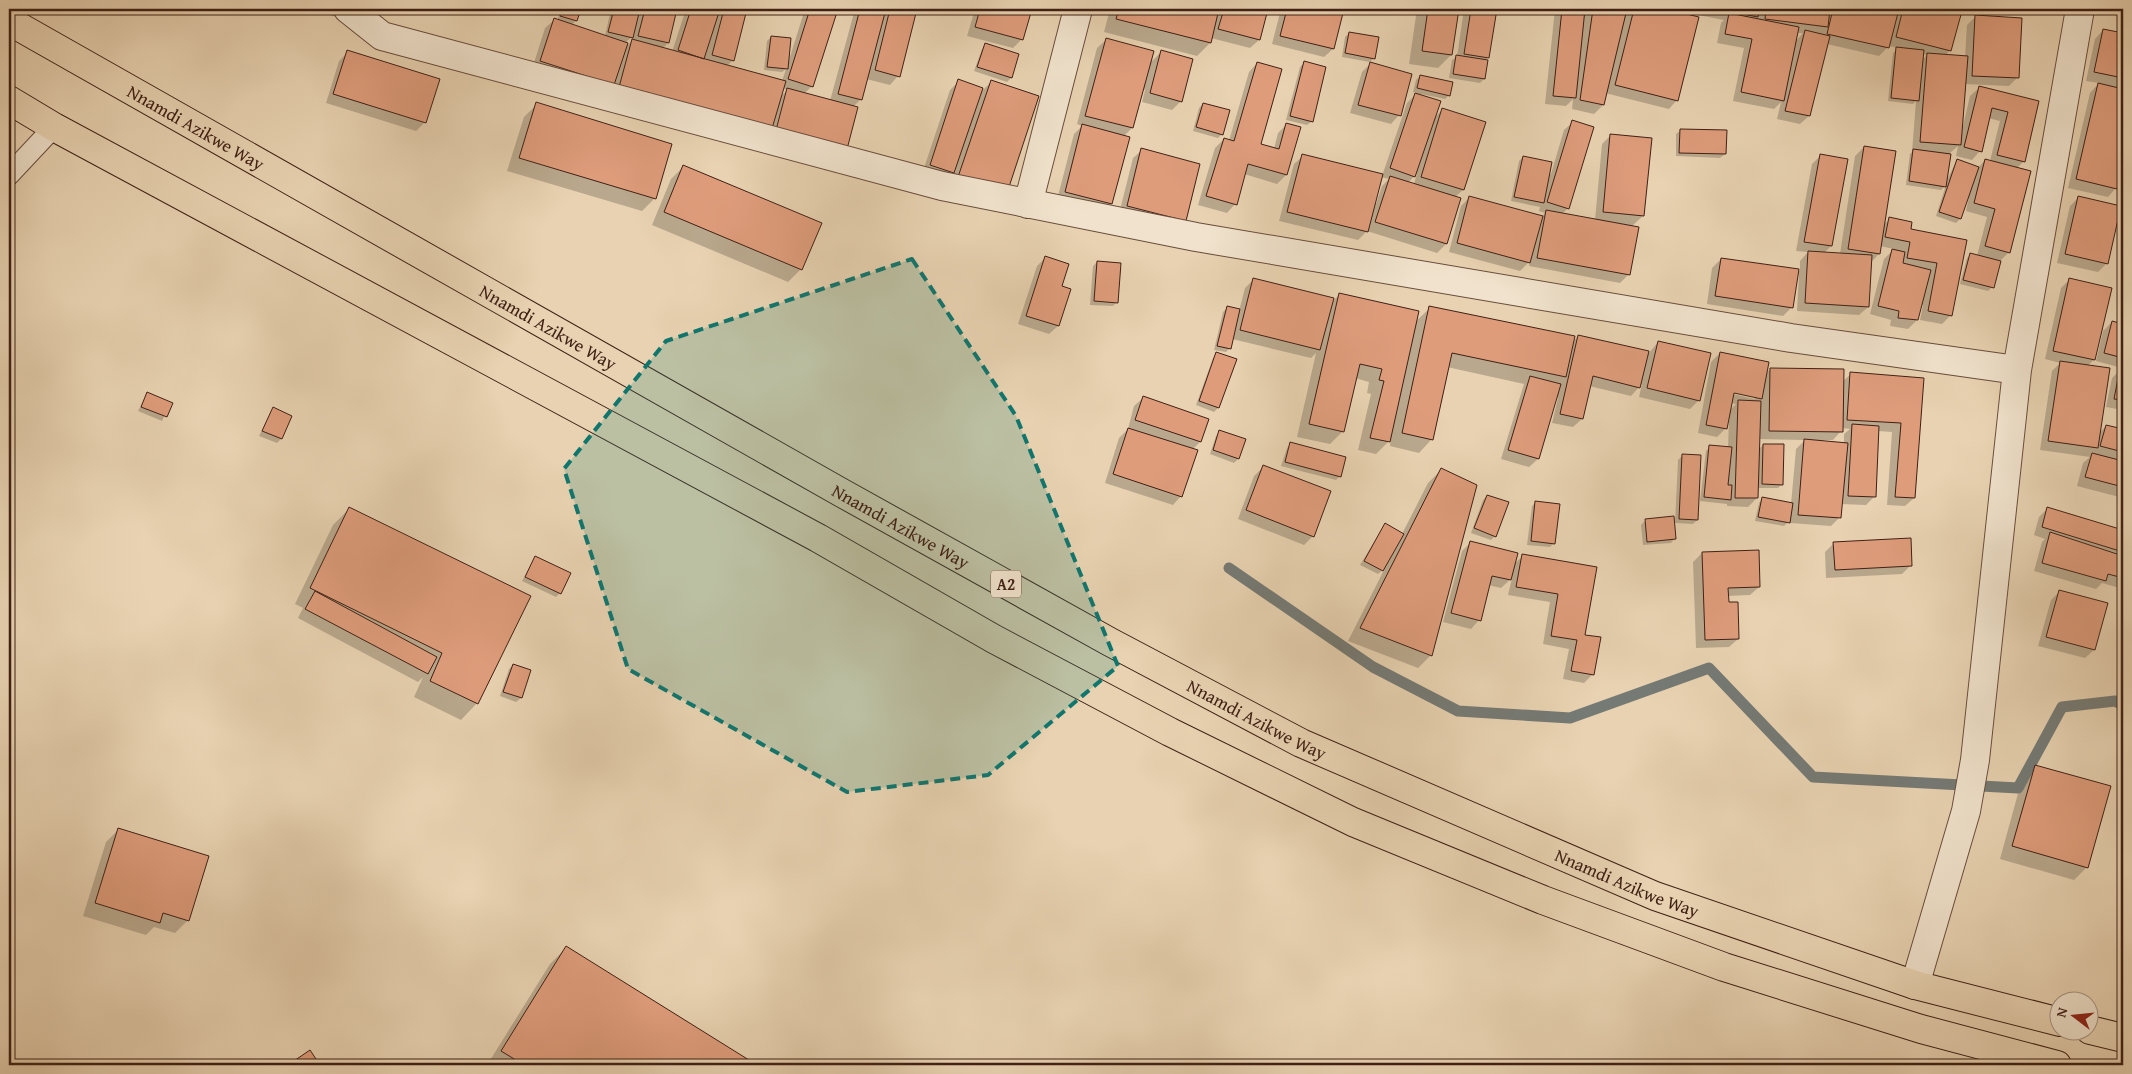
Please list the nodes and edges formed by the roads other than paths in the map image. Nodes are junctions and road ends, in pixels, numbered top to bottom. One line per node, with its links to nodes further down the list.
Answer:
1 (348, 9): 8 (street)
2 (1078, 9): 8 (street)
3 (2080, 9): 9 (street)
4 (9, 21): 10 (highway, Nnamdi Azikwe Way / A2)
5 (9, 100): 6 (highway)
6 (54, 127): 7 (lane); 14 (highway)
7 (9, 175)
8 (1028, 204): 9 (street)
9 (2017, 370): 10 (street)
10 (1915, 985): 11 (highway, Nnamdi Azikwe Way / A2)
11 (2050, 1019)
12 (2100, 1032): 13 (highway)
13 (2123, 1038)
14 (2057, 1065)

